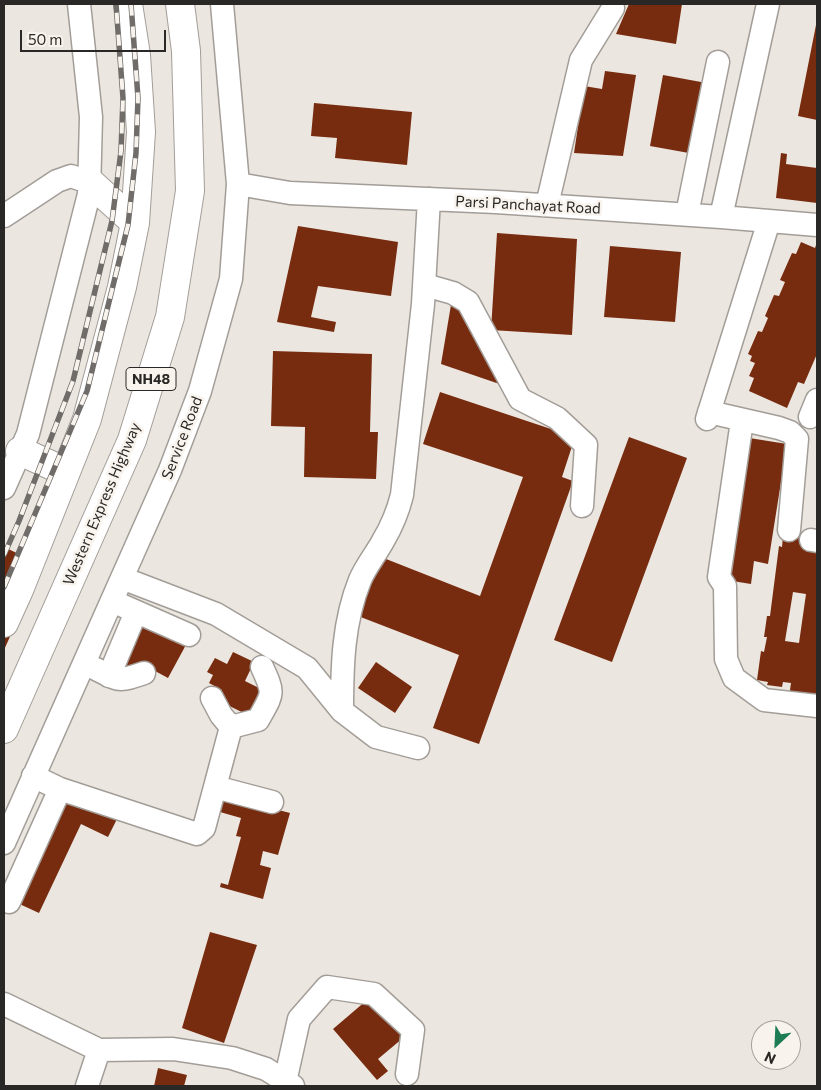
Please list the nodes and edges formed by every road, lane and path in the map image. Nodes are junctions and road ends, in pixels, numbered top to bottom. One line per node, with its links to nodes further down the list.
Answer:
1 (79, 4): 8 (street)
2 (128, 4): 16 (highway)
3 (180, 4): 38 (highway, Western Express Highway / NH48)
4 (222, 4): 9 (street, Service Road)
5 (768, 4): 14 (street)
6 (613, 8): 11 (street)
7 (718, 62): 12 (street)
8 (91, 183): 13 (street); 16 (highway); 20 (street)
9 (238, 184): 10 (street, Parsi Panchayat Road); 25 (street, Service Road)
10 (429, 199): 11 (street, Parsi Panchayat Road); 18 (street)
11 (547, 205): 12 (street, Parsi Panchayat Road)
12 (687, 214): 14 (street, Parsi Panchayat Road)
13 (4, 216)
14 (721, 217): 15 (street, Parsi Panchayat Road)
15 (770, 221): 17 (street, Parsi Panchayat Road); 19 (street)
16 (135, 223): 21 (highway)
17 (817, 225)
18 (425, 284): 23 (street); 36 (street)
19 (742, 421): 24 (street); 35 (street)
20 (20, 451): 21 (highway); 22 (street)
21 (66, 472): 28 (highway)
22 (4, 488)
23 (582, 506)
24 (789, 530)
25 (122, 578): 26 (street, Service Road); 36 (street)
26 (112, 601): 27 (street); 30 (street, Service Road)
27 (136, 612): 29 (street); 33 (street)
28 (4, 623)
29 (189, 635)
30 (84, 663): 33 (street); 40 (street, Service Road)
31 (262, 667): 37 (street)
32 (144, 673): 33 (street)
33 (109, 676)
34 (212, 698): 37 (street)
35 (817, 706)
36 (342, 711): 39 (street)
37 (230, 727): 41 (street)
38 (4, 729)
39 (418, 748)
40 (33, 776): 42 (street); 44 (street, Service Road)
41 (215, 787): 42 (street); 43 (street)
42 (60, 789): 45 (street)
43 (272, 802)
44 (4, 843)
45 (8, 902)
46 (4, 1004): 47 (street)
47 (99, 1050): 49 (street); 51 (street)
48 (407, 1074): 50 (street)
49 (262, 1078): 50 (street)
50 (289, 1084)
51 (87, 1086)

